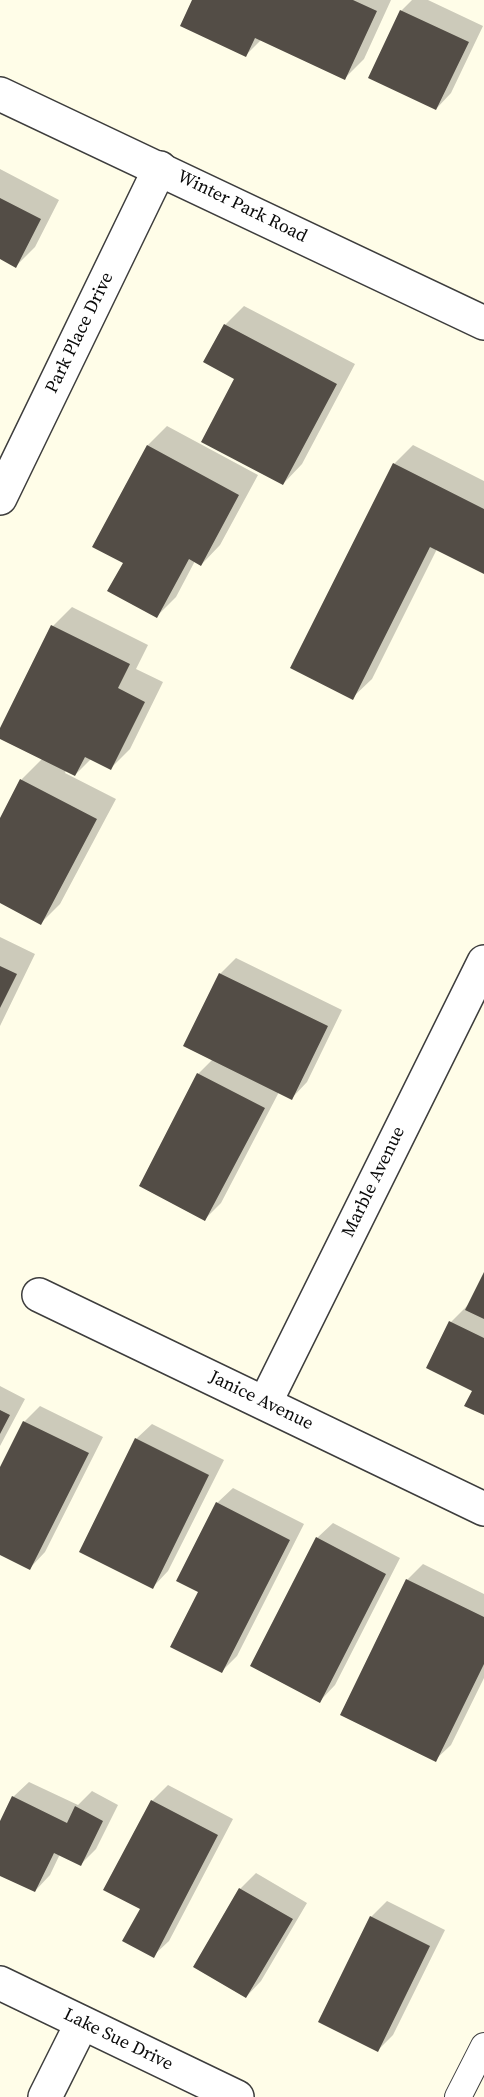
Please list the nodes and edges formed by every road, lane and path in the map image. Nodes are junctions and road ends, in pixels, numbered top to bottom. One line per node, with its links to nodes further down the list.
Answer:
1 (0, 94): 2 (street, Winter Park Road)
2 (160, 168): 3 (street, Winter Park Road); 4 (street, Park Place Drive)
3 (484, 323)
4 (0, 498)
5 (484, 962): 7 (street, Marble Avenue)
6 (39, 1295): 7 (street, Janice Avenue)
7 (265, 1403): 8 (street, Janice Avenue)
8 (484, 1509)
9 (0, 1983): 10 (street, Lake Sue Drive)
10 (82, 2023): 12 (street); 13 (street, Lake Sue Drive)
11 (484, 2046): 14 (lane)
12 (45, 2097)
13 (237, 2097)
14 (458, 2097)

